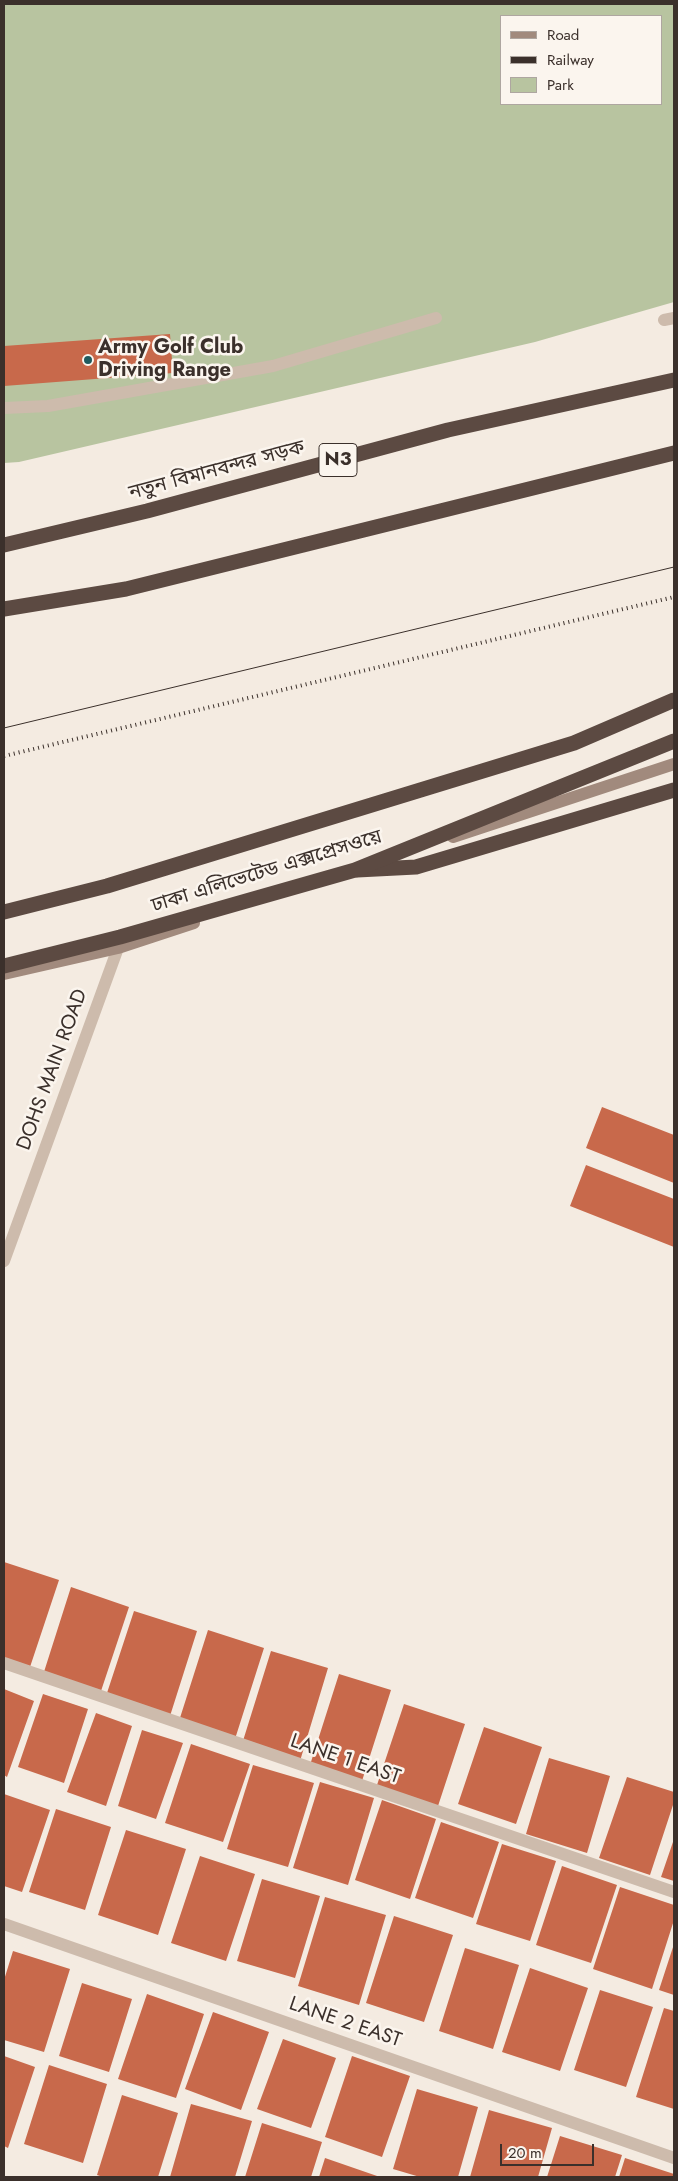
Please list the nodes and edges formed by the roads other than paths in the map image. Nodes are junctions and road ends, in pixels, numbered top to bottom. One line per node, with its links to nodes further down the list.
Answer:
1 (436, 318): 3 (street)
2 (674, 380): 5 (highway, নতুন বিমানবন্দর সড়ক / N3)
3 (4, 408)
4 (674, 453): 6 (highway)
5 (4, 545)
6 (4, 609)
7 (674, 700): 12 (highway, ঢাকা এলিভেটেড এক্সপ্রেসওয়ে)
8 (674, 741): 11 (highway, ঢাকা এলিভেটেড এক্সপ্রেসওয়ে, bridge)
9 (674, 764): 13 (street)
10 (674, 790): 11 (highway)
11 (355, 870): 14 (highway, ঢাকা এলিভেটেড এক্সপ্রেসওয়ে, bridge)
12 (4, 912)
13 (118, 948): 15 (street); 16 (street, DOHS MAIN ROAD)
14 (4, 966)
15 (4, 974)
16 (4, 1261)
17 (4, 1664): 18 (street, LANE 1 EAST)
18 (674, 1892)
19 (4, 1924): 20 (street, LANE 2 EAST)
20 (674, 2158)

